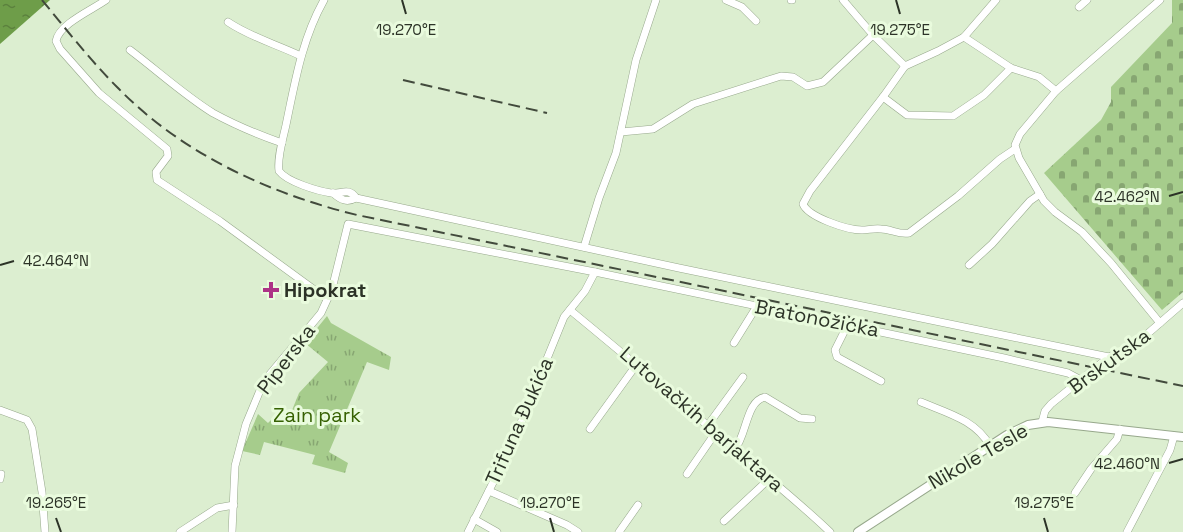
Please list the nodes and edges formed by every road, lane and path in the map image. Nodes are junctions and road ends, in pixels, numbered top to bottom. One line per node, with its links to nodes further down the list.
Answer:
1 (106, 0): 27 (street)
2 (324, 0): 15 (street)
3 (656, 0): 20 (street)
4 (726, 0): 10 (street)
5 (843, 0): 12 (street)
6 (996, 0): 13 (street)
7 (1087, 0): 9 (street)
8 (1160, 0): 18 (street)
9 (1079, 6)
10 (756, 21)
11 (228, 22): 15 (street)
12 (873, 35): 16 (street); 20 (street)
13 (964, 37): 16 (street); 17 (street)
14 (130, 50): 21 (street)
15 (301, 56): 21 (street)
16 (905, 66): 19 (street)
17 (1011, 68): 18 (street); 19 (street)
18 (1056, 92): 22 (street)
19 (883, 98): 22 (street)
20 (621, 132): 24 (street)
21 (282, 143): 24 (street)
22 (1015, 149): 23 (street)
23 (1040, 194): 25 (street); 31 (street)
24 (584, 247): 34 (street)
25 (969, 265)
26 (595, 272): 27 (street, Piperska); 29 (street, Bratonožićka); 30 (street)
27 (327, 300): 54 (street, Piperska)
28 (1183, 303): 31 (street, Brskutska)
29 (757, 306): 32 (street, Bratonožićka); 33 (street)
30 (570, 310): 35 (street, Lutovačkih barjaktara); 52 (street, Trifuna Đukića)
31 (1160, 323): 34 (street, Brskutska)
32 (848, 324): 37 (street, Bratonožićka); 38 (street)
33 (734, 343)
34 (1109, 357): 37 (street, Brskutska)
35 (637, 364): 43 (street, Lutovačkih barjaktara); 44 (street)
36 (743, 376): 43 (street)
37 (1081, 380): 42 (street, Brskutska)
38 (881, 381)
39 (921, 402): 48 (street)
40 (0, 410): 58 (street)
41 (812, 419): 49 (street)
42 (1042, 422): 45 (street, Nikole Tesle); 48 (street, Nikole Tesle)
43 (708, 425): 46 (street, Lutovačkih barjaktara)
44 (590, 429)
45 (1120, 429): 47 (street, Nikole Tesle); 53 (street)
46 (716, 432): 49 (street, Lutovačkih barjaktara); 50 (street)
47 (1179, 437): 67 (street)
48 (990, 446): 66 (street, Nikole Tesle)
49 (735, 449): 51 (street, Lutovačkih barjaktara)
50 (687, 474)
51 (769, 478): 57 (street); 65 (street, Lutovačkih barjaktara)
52 (489, 491): 56 (street, Trifuna Đukića); 63 (street)
53 (1075, 493)
54 (234, 505): 59 (street); 60 (street, Piperska)
55 (638, 505): 64 (street)
56 (474, 519): 61 (street, Trifuna Đukića); 62 (street)
57 (724, 521)
58 (45, 532)
59 (180, 532)
60 (232, 532)
61 (468, 532)
62 (498, 532)
63 (578, 532)
64 (619, 532)
65 (830, 532)
66 (858, 532)
67 (1127, 532)

